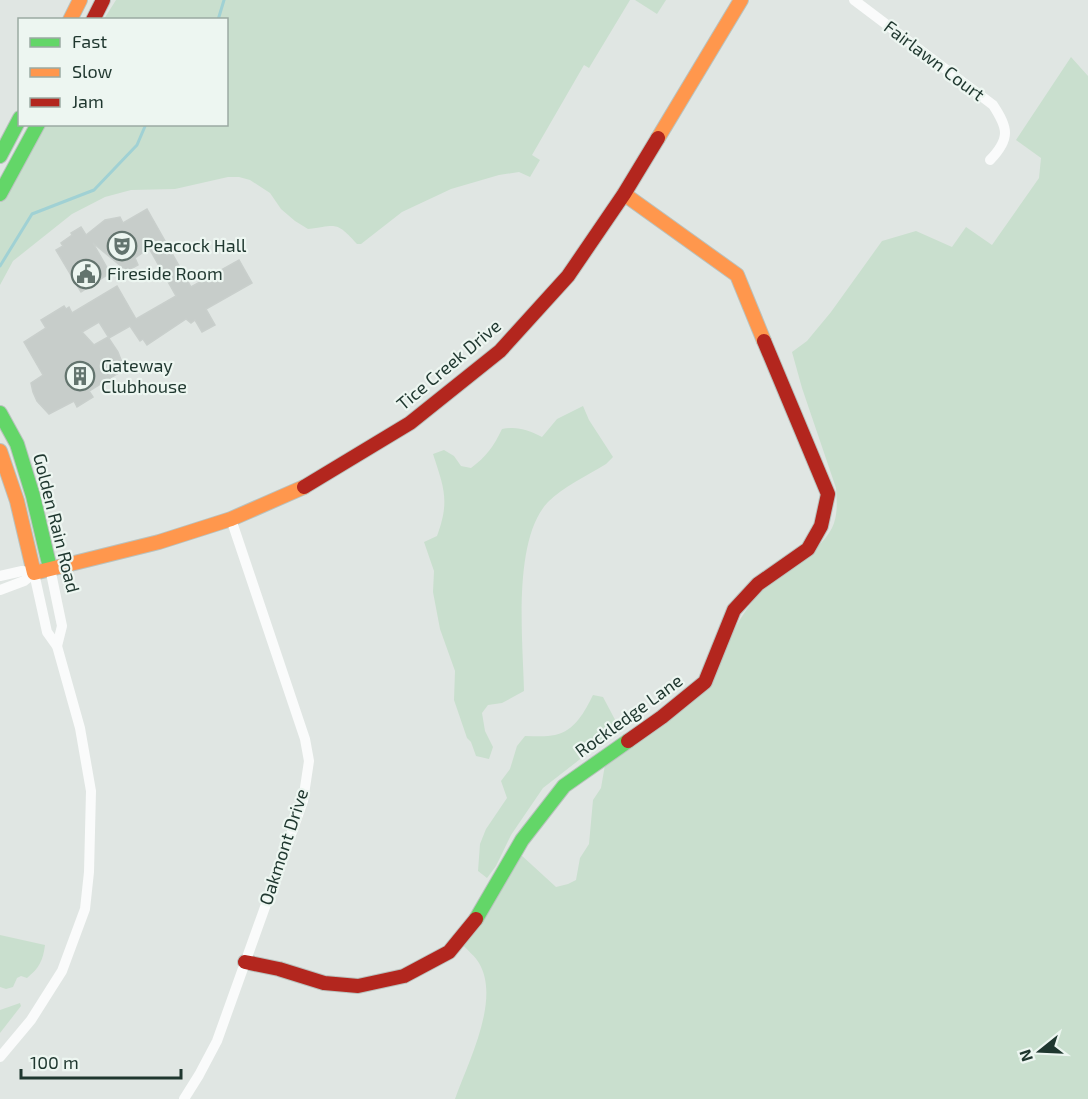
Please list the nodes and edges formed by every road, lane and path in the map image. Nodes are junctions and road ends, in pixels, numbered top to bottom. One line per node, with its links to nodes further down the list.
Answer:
1 (80, 0): 5 (street)
2 (103, 0): 6 (street)
3 (741, 0): 12 (street, Tice Creek Drive)
4 (854, 0): 10 (street, Fairlawn Court)
5 (71, 18)
6 (94, 18)
7 (18, 122): 9 (street)
8 (37, 126): 11 (street)
9 (0, 156)
10 (990, 160)
11 (0, 194)
12 (624, 194): 15 (street, Tice Creek Drive); 21 (street, Rockledge Lane)
13 (0, 413): 16 (street, Golden Rain Road)
14 (0, 451): 17 (street, Golden Rain Road)
15 (231, 519): 16 (street, Tice Creek Drive); 21 (street, Oakmont Drive)
16 (50, 568): 17 (street, Tice Creek Drive); 20 (street, Golden Rain Road)
17 (34, 573): 18 (street, Tice Creek Drive); 19 (street, Tice Creek Drive); 20 (street, Golden Rain Road)
18 (0, 576)
19 (0, 590)
20 (57, 645): 22 (street, Golden Rain Road)
21 (245, 962): 23 (street, Oakmont Drive)
22 (0, 1057)
23 (184, 1099)

